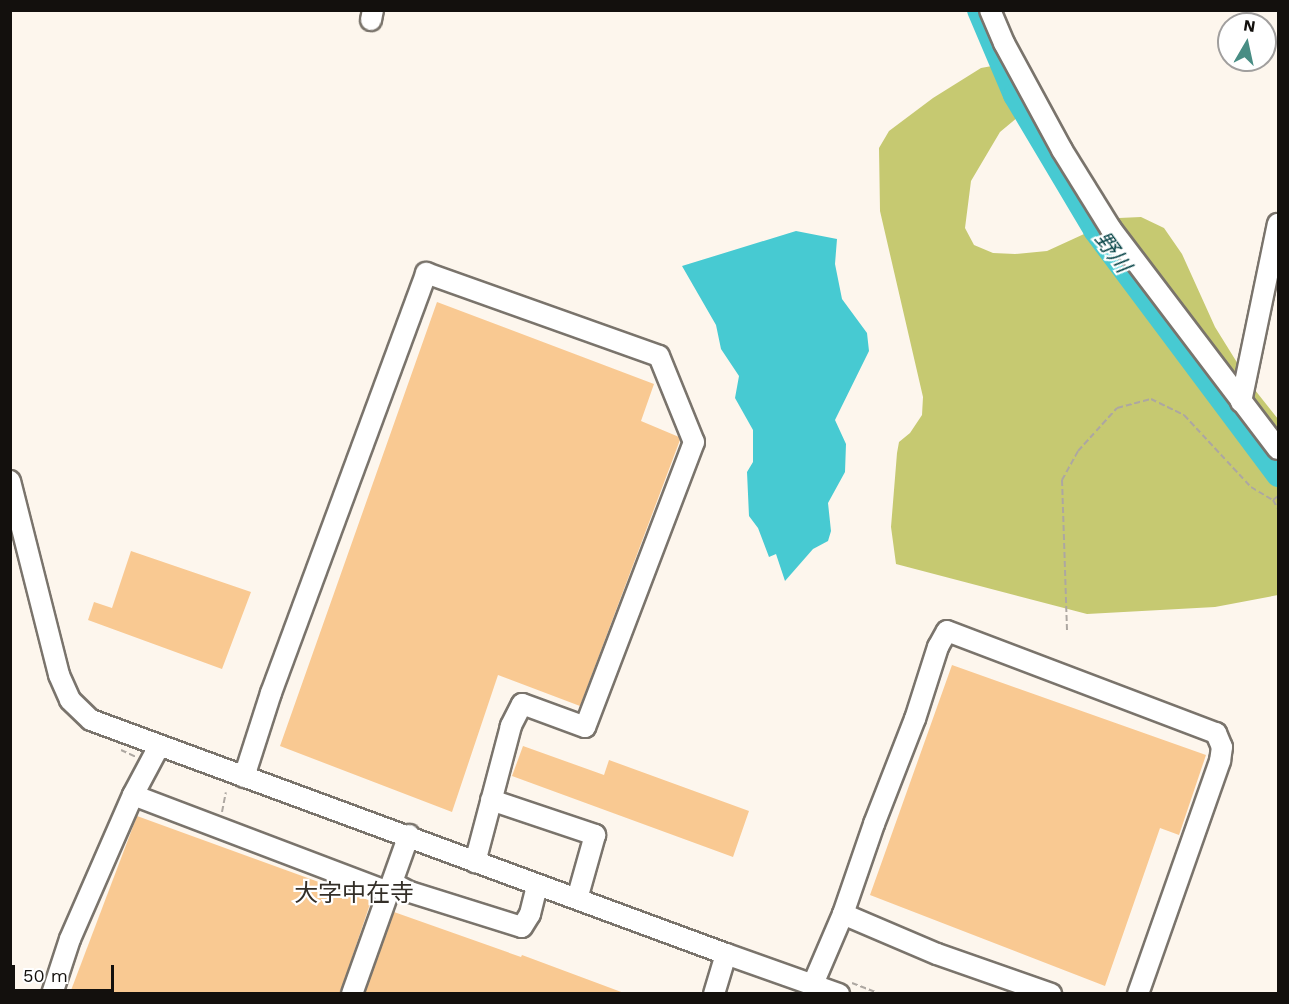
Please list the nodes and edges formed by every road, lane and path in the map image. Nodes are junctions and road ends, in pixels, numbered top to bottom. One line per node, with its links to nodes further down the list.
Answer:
1 (990, 10): 3 (street)
2 (1278, 224): 3 (street)
3 (1241, 402): 4 (street)
4 (1278, 449)
5 (10, 481): 10 (street)
6 (1278, 496): 7 (path)
7 (1273, 500): 8 (path); 9 (path)
8 (1278, 509)
9 (1067, 630)
10 (159, 746): 13 (street); 15 (street)
11 (121, 750): 12 (path)
12 (141, 760)
13 (244, 777): 16 (street); 18 (street)
14 (226, 792): 17 (path)
15 (133, 795): 21 (street); 26 (street)
16 (491, 800): 19 (street); 22 (street)
17 (221, 809)
18 (409, 835): 19 (street); 21 (street)
19 (475, 862): 20 (street)
20 (537, 885): 21 (street); 22 (street)
21 (390, 887): 27 (street)
22 (577, 899): 24 (street)
23 (843, 914): 25 (street); 30 (street); 31 (street)
24 (726, 954): 25 (street); 28 (street)
25 (813, 984): 29 (street)
26 (52, 993)
27 (352, 993)
28 (714, 993)
29 (839, 993)
30 (1052, 993)
31 (1138, 993)

